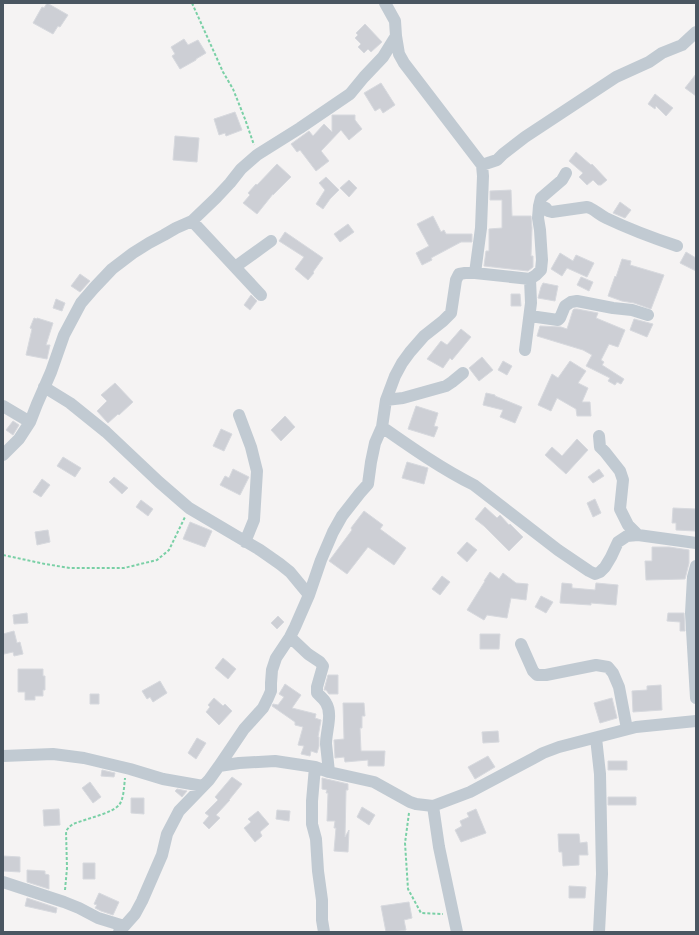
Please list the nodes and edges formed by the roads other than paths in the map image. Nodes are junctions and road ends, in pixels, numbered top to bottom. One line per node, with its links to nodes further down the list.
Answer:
1 (385, 3): 3 (street)
2 (696, 32): 4 (street)
3 (396, 36): 4 (street); 7 (street)
4 (482, 165): 11 (street)
5 (566, 173): 6 (street)
6 (539, 206): 9 (street); 12 (street)
7 (192, 221): 10 (street); 18 (street)
8 (272, 241): 10 (street)
9 (677, 246)
10 (235, 266): 13 (street)
11 (475, 273): 12 (street); 19 (street)
12 (530, 279): 15 (street)
13 (261, 295)
14 (648, 315): 15 (street)
15 (530, 316): 16 (street)
16 (525, 350)
17 (462, 373): 19 (street)
18 (44, 387): 22 (street); 27 (street)
19 (386, 400): 23 (street)
20 (3, 406): 22 (street)
21 (240, 416): 27 (street)
22 (30, 422): 25 (street)
23 (382, 427): 26 (street); 30 (street)
24 (599, 436): 26 (street)
25 (3, 456)
26 (638, 535): 28 (street)
27 (245, 542): 30 (street)
28 (696, 543)
29 (696, 566): 33 (street)
30 (309, 595): 31 (street)
31 (290, 637): 38 (street); 40 (street)
32 (521, 644): 35 (street)
33 (696, 698)
34 (696, 721): 35 (street)
35 (627, 730): 36 (street)
36 (596, 738): 42 (street); 47 (street)
37 (3, 756): 41 (street)
38 (219, 766): 39 (street); 41 (street)
39 (315, 767): 40 (street); 45 (street)
40 (329, 772): 42 (street)
41 (203, 786): 44 (street)
42 (433, 806): 46 (street)
43 (3, 882): 44 (street)
44 (122, 929)
45 (324, 932)
46 (458, 932)
47 (599, 932)

